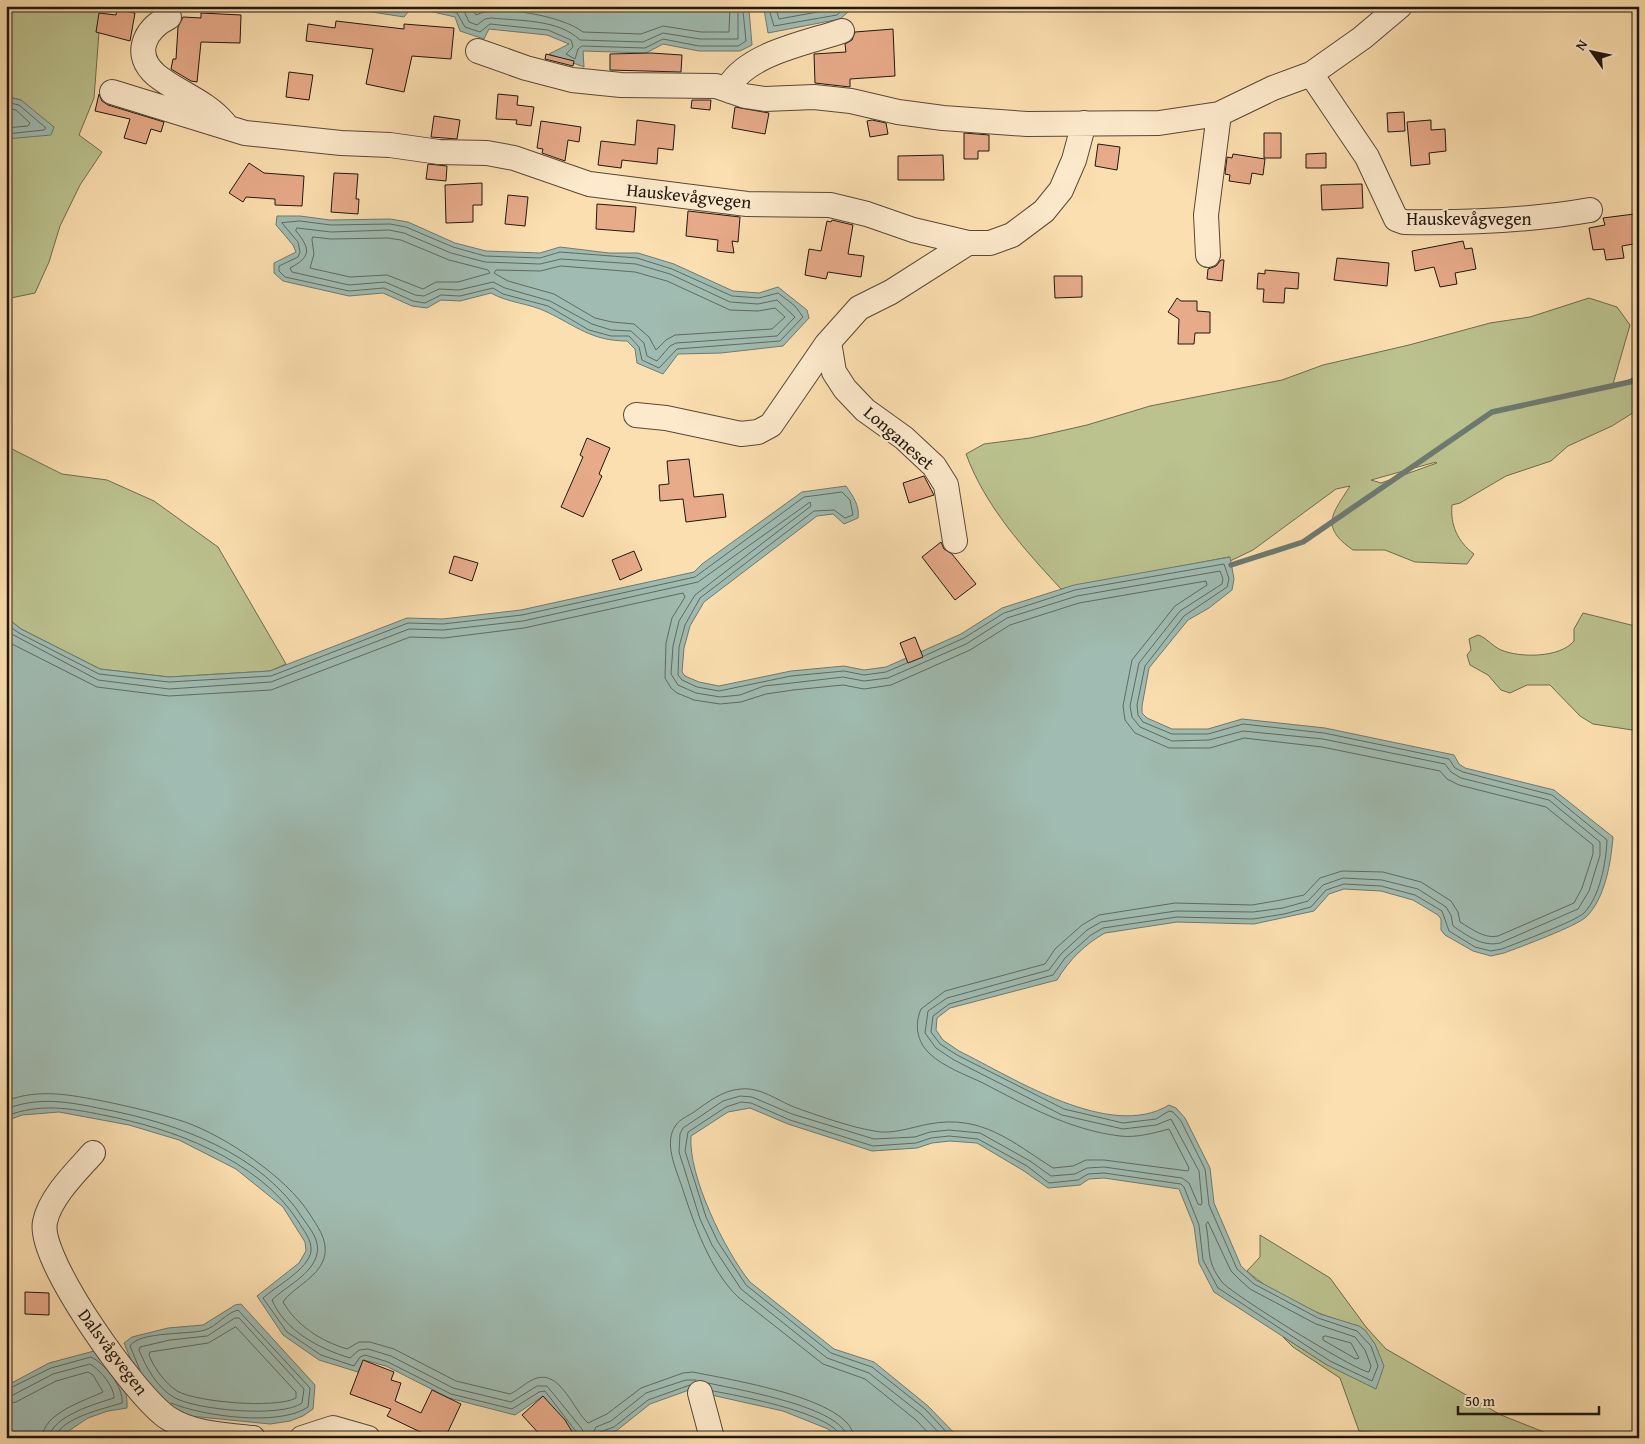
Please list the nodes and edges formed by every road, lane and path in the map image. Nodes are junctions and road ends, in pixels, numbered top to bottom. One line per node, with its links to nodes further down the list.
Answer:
1 (1400, 6): 5 (street)
2 (169, 17): 10 (street)
3 (842, 31): 6 (street)
4 (478, 51): 6 (street)
5 (1311, 74): 8 (street); 11 (street, Hauskevågvegen)
6 (730, 91): 9 (street)
7 (112, 92): 10 (street, Hauskevågvegen)
8 (1219, 114): 9 (street); 13 (street)
9 (1084, 123): 12 (street, Hauskevågvegen)
10 (229, 129): 12 (street, Hauskevågvegen)
11 (1590, 210)
12 (968, 243): 14 (street)
13 (1208, 256)
14 (829, 342): 15 (street); 16 (street, Longaneset)
15 (636, 415)
16 (955, 541)
17 (92, 1153): 19 (street, Dalsvågvegen)
18 (700, 1393): 22 (street)
19 (253, 1438)
20 (302, 1438): 21 (street)
21 (368, 1438)
22 (712, 1438)

